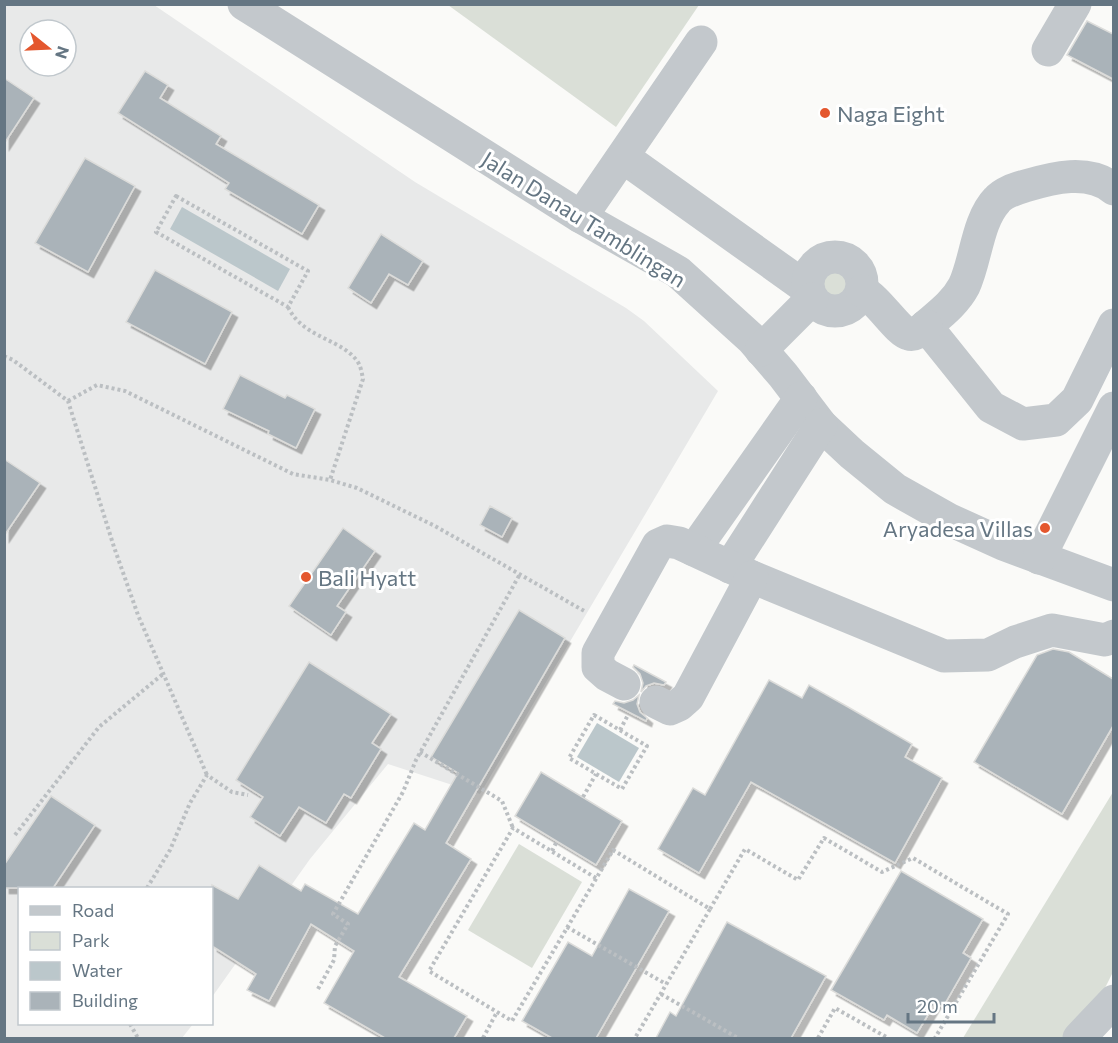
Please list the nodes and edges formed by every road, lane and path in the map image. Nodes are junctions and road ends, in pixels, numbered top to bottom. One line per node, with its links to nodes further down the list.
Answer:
1 (244, 4): 7 (street, Jalan Danau Tamblingan)
2 (1075, 4): 4 (street)
3 (701, 42): 5 (street)
4 (1048, 50)
5 (624, 157): 7 (street); 9 (street)
6 (1113, 189): 12 (street)
7 (581, 218): 13 (street, Jalan Danau Tamblingan)
8 (862, 291): 9 (street); 9 (street); 12 (street)
9 (810, 294): 13 (street)
10 (288, 307): 10 (path); 19 (path)
11 (1113, 325): 12 (street)
12 (926, 326)
13 (761, 350): 15 (street, Jalan Danau Tamblingan)
14 (4, 357): 16 (path)
15 (801, 398): 18 (street, Jalan Danau Tamblingan); 20 (street)
16 (68, 401): 19 (path); 27 (path)
17 (1113, 408): 21 (street)
18 (821, 425): 21 (street, Jalan Danau Tamblingan); 22 (street)
19 (330, 480): 23 (path)
20 (694, 550): 22 (street); 25 (street)
21 (1039, 558): 24 (street, Jalan Danau Tamblingan)
22 (741, 572): 26 (street); 28 (street)
23 (520, 574): 25 (path); 30 (path)
24 (1113, 585)
25 (612, 627): 28 (street)
26 (1113, 636)
27 (163, 674): 32 (path); 36 (path)
28 (636, 700): 29 (path)
29 (620, 730): 31 (path); 31 (path)
30 (420, 752): 35 (path); 44 (path)
31 (596, 774): 34 (path)
32 (207, 775): 33 (path); 40 (path)
33 (248, 795)
34 (583, 797)
35 (513, 828): 38 (path); 47 (path)
36 (15, 835)
37 (557, 841): 38 (path)
38 (552, 851): 39 (path)
39 (596, 878): 41 (path); 42 (path)
40 (148, 887)
41 (710, 909): 43 (path); 53 (path)
42 (567, 927): 43 (path); 47 (path)
43 (666, 984): 45 (path)
44 (318, 988)
45 (661, 994): 49 (path); 50 (path)
46 (1113, 1001): 54 (street)
47 (497, 1012): 48 (path)
48 (483, 1038)
49 (635, 1038)
50 (738, 1038)
51 (818, 1038): 52 (path)
52 (888, 1038)
53 (935, 1038)
54 (1079, 1038)

